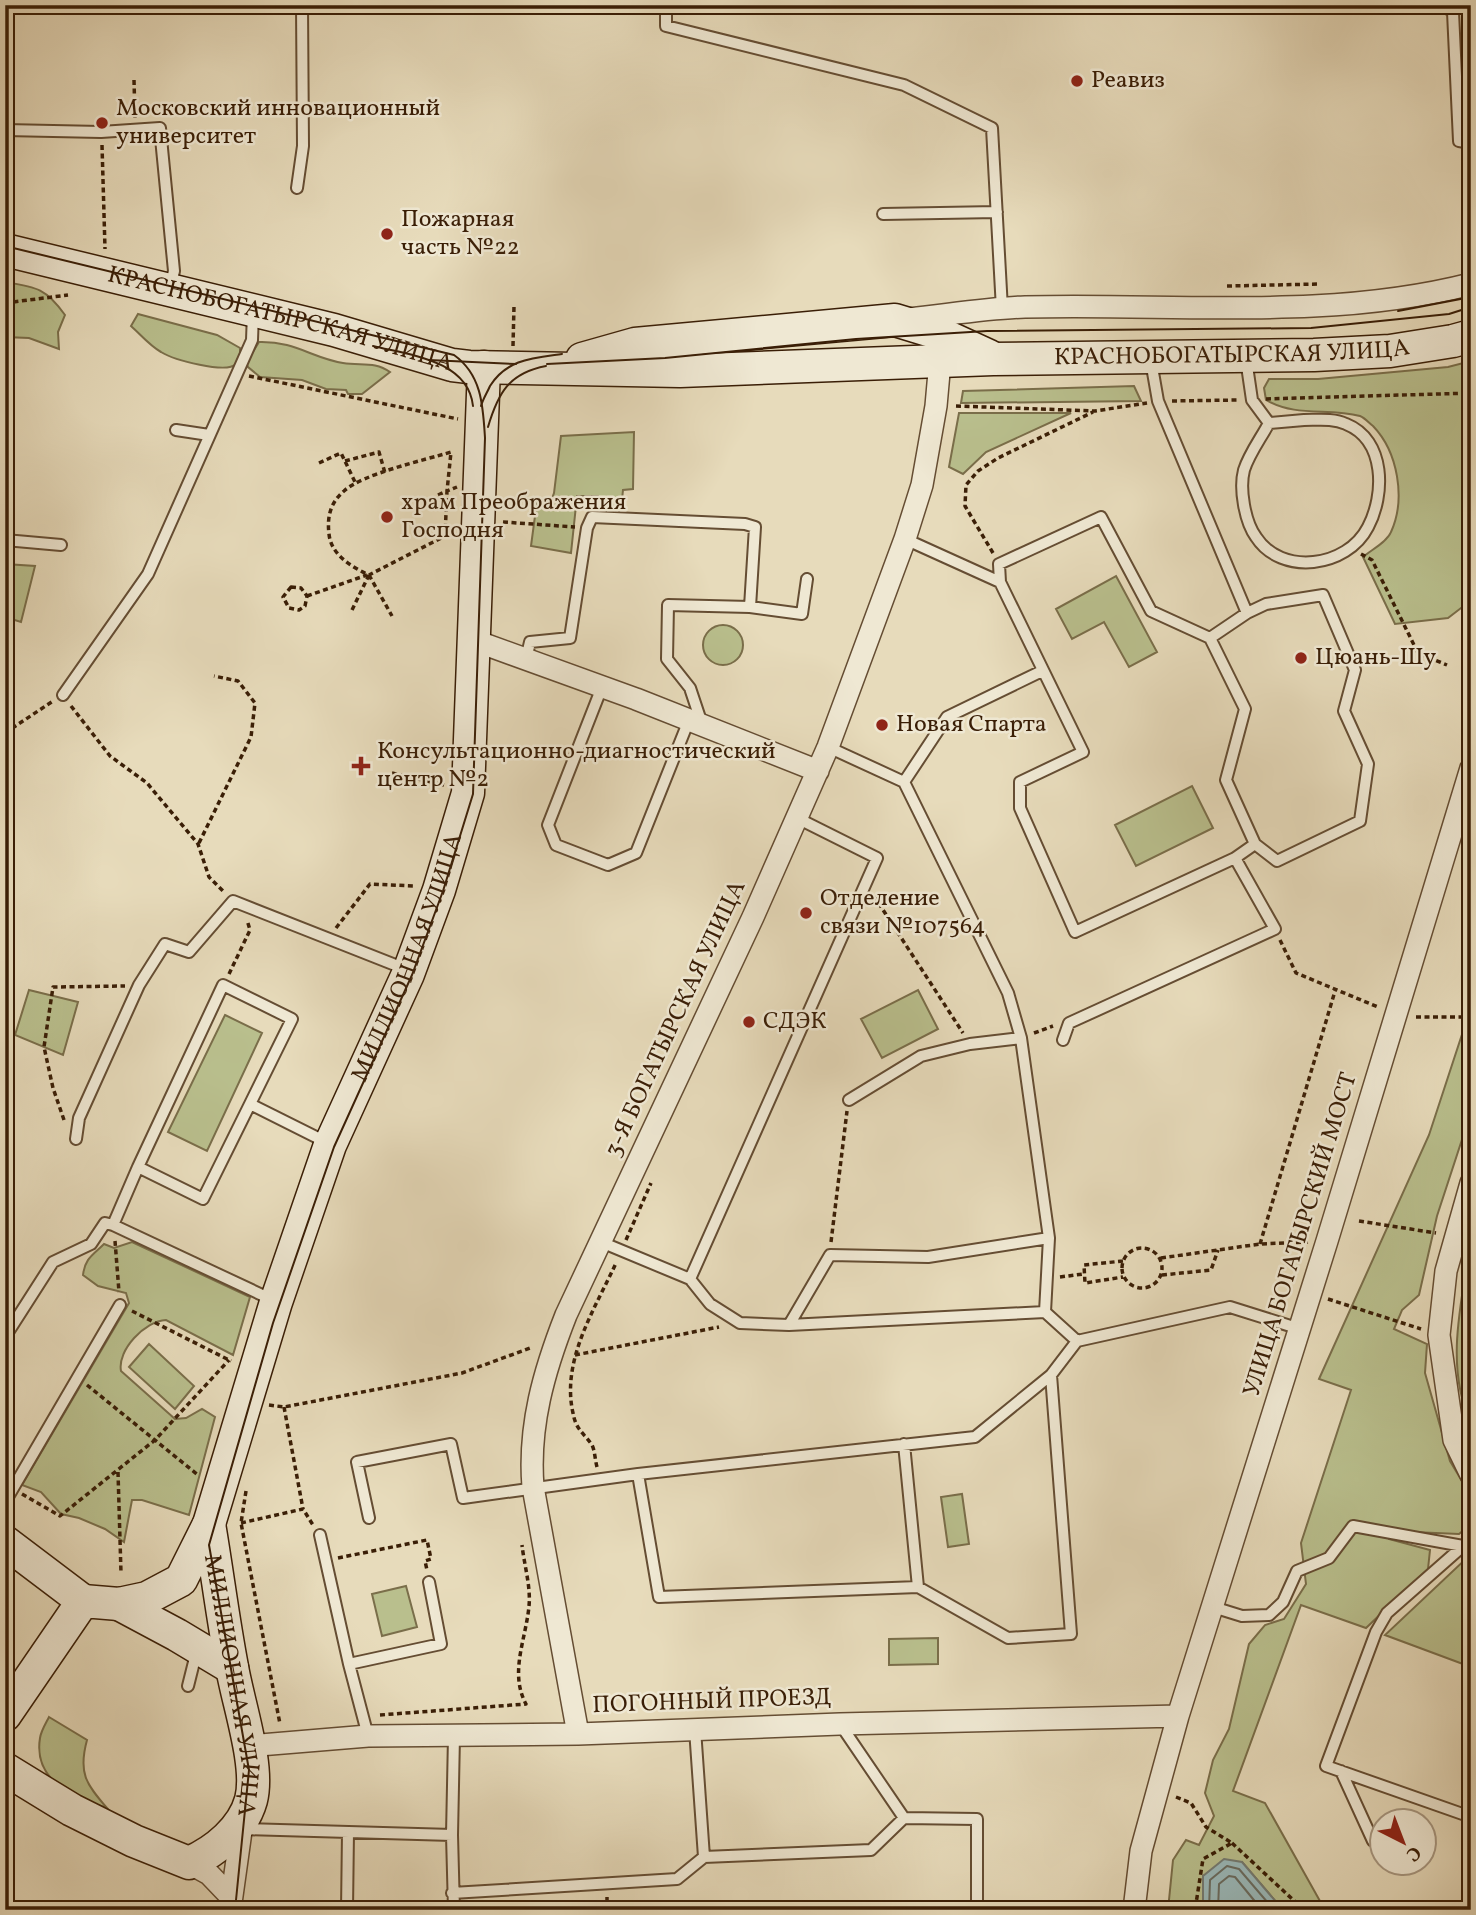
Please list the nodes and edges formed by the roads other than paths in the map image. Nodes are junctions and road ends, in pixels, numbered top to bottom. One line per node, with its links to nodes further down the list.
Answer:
1 (302, 5): 6 (lane)
2 (666, 5): 7 (lane)
3 (1443, 5): 5 (lane)
4 (5, 130): 11 (lane)
5 (1471, 143)
6 (297, 188)
7 (997, 212): 8 (lane); 12 (lane)
8 (883, 214)
9 (5, 250): 11 (street, КРАСНОБОГАТЫРСКАЯ УЛИЦА)
10 (1471, 284): 12 (street)
11 (169, 290): 13 (street, КРАСНОБОГАТЫРСКАЯ УЛИЦА)
12 (1002, 309): 14 (street)
13 (253, 311): 19 (street, КРАСНОБОГАТЫРСКАЯ УЛИЦА); 23 (lane)
14 (895, 320): 16 (street, КРАСНОБОГАТЫРСКАЯ УЛИЦА); 20 (street, КРАСНОБОГАТЫРСКАЯ УЛИЦА)
15 (1471, 336): 17 (street, КРАСНОБОГАТЫРСКАЯ УЛИЦА)
16 (941, 347): 18 (street, КРАСНОБОГАТЫРСКАЯ УЛИЦА); 20 (street, КРАСНОБОГАТЫРСКАЯ УЛИЦА); 24 (street, 3-Я БОГАТЫРСКАЯ УЛИЦА)
17 (1245, 356): 18 (street, КРАСНОБОГАТЫРСКАЯ УЛИЦА); 21 (lane)
18 (1151, 358): 30 (lane)
19 (484, 368): 20 (street, КРАСНОБОГАТЫРСКАЯ УЛИЦА); 32 (street, МИЛЛИОННАЯ УЛИЦА)
20 (557, 368)
21 (1269, 423): 21 (lane)
22 (176, 430): 23 (lane)
23 (209, 435): 36 (lane)
24 (905, 539): 28 (lane); 38 (street, 3-Я БОГАТЫРСКАЯ УЛИЦА)
25 (5, 540): 26 (lane)
26 (61, 545)
27 (807, 579): 29 (lane)
28 (1000, 582): 31 (lane); 34 (lane)
29 (750, 607): 33 (lane); 37 (lane)
30 (1247, 613): 31 (lane); 43 (lane)
31 (1210, 638): 43 (lane)
32 (473, 640): 33 (street); 45 (street, МИЛЛИОННАЯ УЛИЦА)
33 (526, 659): 35 (street)
34 (1042, 671): 41 (lane); 44 (lane)
35 (602, 687): 37 (street); 37 (lane)
36 (63, 695)
37 (696, 723): 40 (street)
38 (828, 747): 40 (street, 3-Я БОГАТЫРСКАЯ УЛИЦА); 41 (lane)
39 (1471, 768): 63 (street, УЛИЦА БОГАТЫРСКИЙ МОСТ)
40 (818, 771): 42 (street, 3-Я БОГАТЫРСКАЯ УЛИЦА)
41 (904, 782): 46 (lane)
42 (797, 818): 57 (street, 3-Я БОГАТЫРСКАЯ УЛИЦА); 58 (lane)
43 (1255, 844): 44 (lane)
44 (1235, 858): 47 (lane)
45 (409, 971): 50 (lane); 51 (street, МИЛЛИОННАЯ УЛИЦА)
46 (1021, 1038): 48 (lane); 56 (lane)
47 (1063, 1040)
48 (849, 1100)
49 (250, 1104): 51 (lane); 52 (lane); 52 (lane)
50 (76, 1139)
51 (330, 1145): 59 (street, МИЛЛИОННАЯ УЛИЦА)
52 (138, 1167): 54 (lane)
53 (1471, 1183): 55 (street)
54 (113, 1225): 59 (lane); 64 (lane)
55 (1462, 1237): 69 (street)
56 (1049, 1238): 61 (lane); 62 (lane)
57 (601, 1242): 58 (lane); 70 (street, 3-Я БОГАТЫРСКАЯ УЛИЦА)
58 (690, 1279): 62 (lane)
59 (276, 1302): 73 (street, МИЛЛИОННАЯ УЛИЦА)
60 (121, 1305): 71 (lane)
61 (1045, 1312): 62 (lane); 65 (lane)
62 (789, 1325)
63 (1300, 1329): 65 (lane); 81 (street, УЛИЦА БОГАТЫРСКИЙ МОСТ)
64 (5, 1338)
65 (1077, 1341): 66 (lane)
66 (1051, 1375): 67 (lane); 78 (lane)
67 (904, 1444): 68 (lane); 78 (lane)
68 (638, 1474): 70 (lane); 78 (lane)
69 (1471, 1475)
70 (533, 1487): 72 (lane); 91 (street, 3-Я БОГАТЫРСКАЯ УЛИЦА)
71 (5, 1502)
72 (369, 1518)
73 (209, 1524): 80 (street, МИЛЛИОННАЯ УЛИЦА); 84 (street, МИЛЛИОННАЯ УЛИЦА)
74 (320, 1535): 83 (lane)
75 (5, 1542): 79 (street)
76 (1467, 1542): 81 (lane); 95 (lane)
77 (429, 1582): 83 (lane)
78 (918, 1587)
79 (83, 1601): 80 (street, МИЛЛИОННАЯ УЛИЦА); 86 (street)
80 (119, 1604): 82 (street)
81 (1213, 1607): 87 (street, УЛИЦА БОГАТЫРСКИЙ МОСТ)
82 (198, 1648): 84 (street); 85 (lane)
83 (349, 1664): 89 (lane)
84 (232, 1668): 93 (street, МИЛЛИОННАЯ УЛИЦА)
85 (188, 1686)
86 (5, 1715)
87 (1178, 1716): 88 (street, ПОГОННЫЙ ПРОЕЗД); 109 (street, УЛИЦА БОГАТЫРСКИЙ МОСТ)
88 (840, 1724): 90 (street, ПОГОННЫЙ ПРОЕЗД); 97 (lane)
89 (365, 1727): 92 (street, ПОГОННЫЙ ПРОЕЗД); 93 (street, ПОГОННЫЙ ПРОЕЗД)
90 (695, 1729): 91 (street, ПОГОННЫЙ ПРОЕЗД); 102 (lane)
91 (578, 1734): 92 (street, ПОГОННЫЙ ПРОЕЗД)
92 (454, 1736): 101 (lane)
93 (248, 1746): 98 (street, МИЛЛИОННАЯ УЛИЦА)
94 (5, 1769): 103 (street)
95 (1341, 1771): 96 (lane); 99 (lane)
96 (1471, 1816)
97 (904, 1818): 102 (lane); 108 (lane)
98 (242, 1824): 100 (lane); 103 (street, МИЛЛИОННАЯ УЛИЦА); 105 (street)
99 (1368, 1830)
100 (348, 1832): 101 (lane); 106 (lane)
101 (452, 1835): 104 (lane)
102 (704, 1857): 104 (lane)
103 (189, 1863): 105 (street)
104 (453, 1893): 107 (lane)
105 (231, 1903)
106 (347, 1910)
107 (454, 1910)
108 (977, 1910)
109 (1133, 1910)

